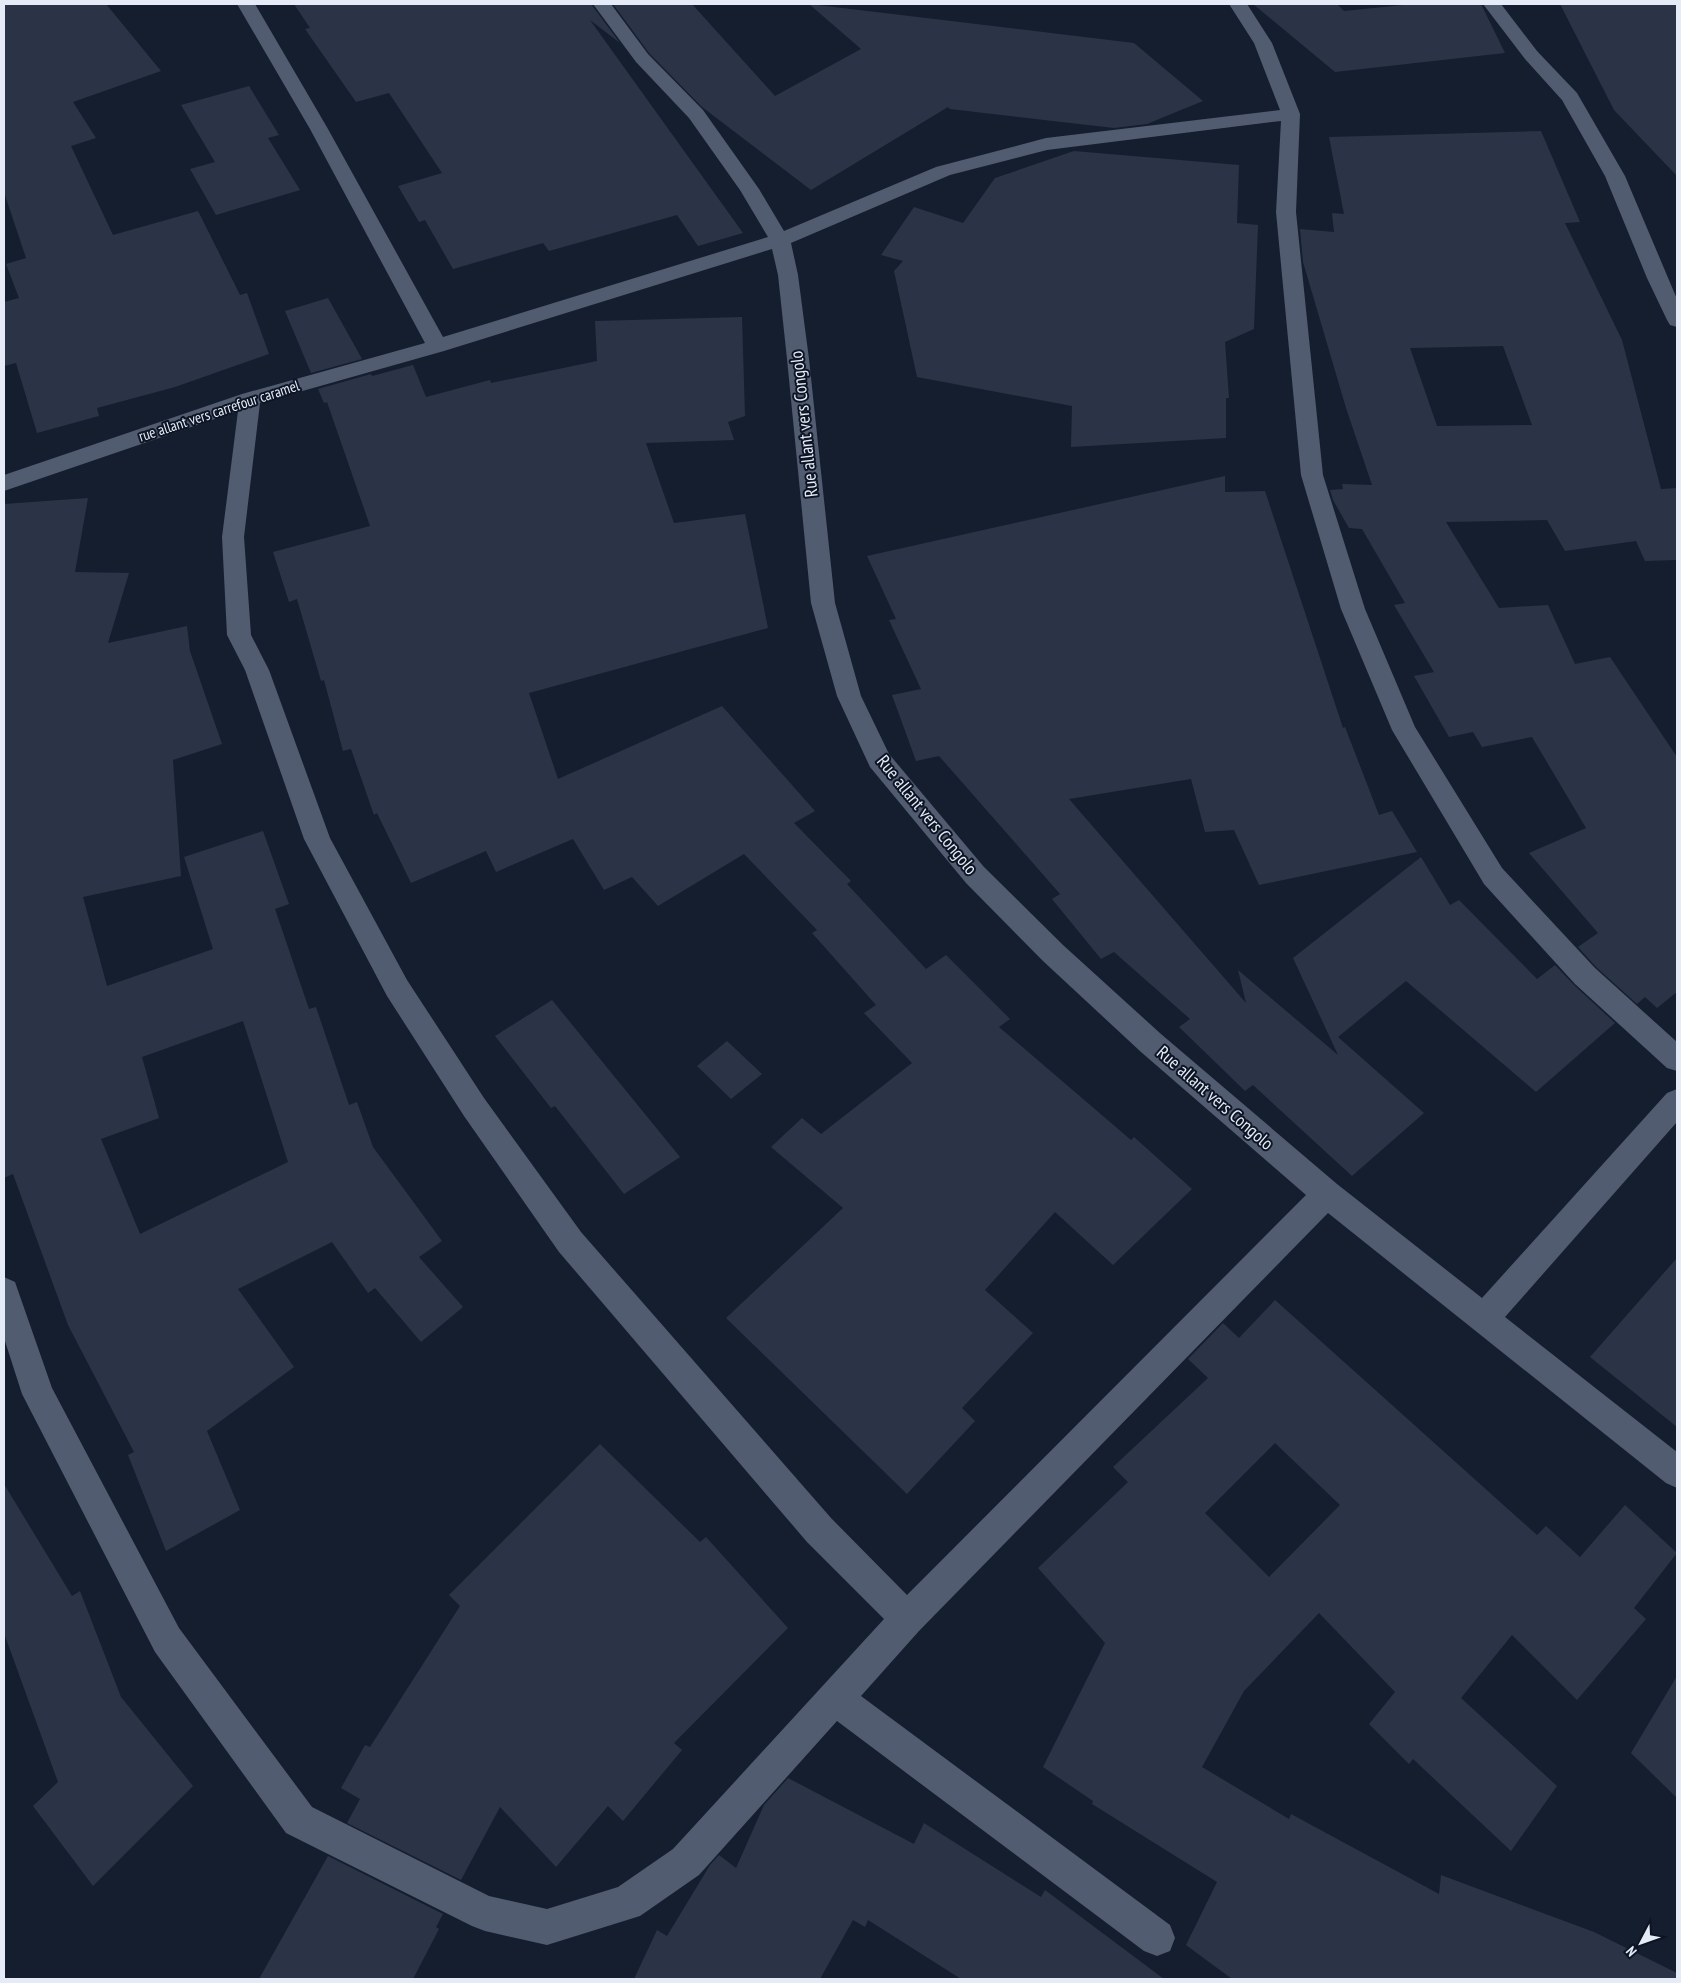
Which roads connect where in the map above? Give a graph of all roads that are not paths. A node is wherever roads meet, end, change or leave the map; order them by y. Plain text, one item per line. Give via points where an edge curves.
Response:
1 (246, 4) edge
2 (602, 4) edge
3 (1238, 4) edge
4 (1492, 4) edge
5 (1291, 114) junction
6 (780, 240) junction
7 (1677, 320) edge
8 (437, 346) junction
9 (250, 398) junction
10 (4, 483) edge
11 (1677, 1059) edge
12 (1677, 1102) edge
13 (1327, 1194) junction
14 (4, 1292) edge
15 (1484, 1318) junction
16 (1677, 1472) edge
17 (907, 1619) junction
18 (835, 1698) junction
19 (1157, 1938) dead end

1 - 8 street via 319,129
2 - 6 street, Rue allant vers Congolo via 642,58 696,114
3 - 5 street via 1254,23 1272,58
4 - 7 street via 1531,55 1570,97 1614,176
5 - 6 street, rue allant vers carrefour caramel via 1046,144 943,170
5 - 11 street via 1286,212 1312,475 1353,609 1404,730 1493,876 1585,976
6 - 8 street, rue allant vers carrefour caramel
6 - 13 street, Rue allant vers Congolo via 788,275 798,359 823,603 849,696 879,760 975,875 1053,952 1151,1043
8 - 9 street, rue allant vers carrefour caramel
9 - 10 street, rue allant vers carrefour caramel
9 - 17 street via 233,537 240,635 257,670 321,848 398,988 474,1107 570,1242 819,1530
12 - 15 street
13 - 15 street, Rue allant vers Congolo
13 - 17 street
14 - 18 street via 38,1394 167,1640 298,1820 485,1912 547,1927 627,1903 686,1862
15 - 16 street, Rue allant vers Congolo
17 - 18 street
18 - 19 street

